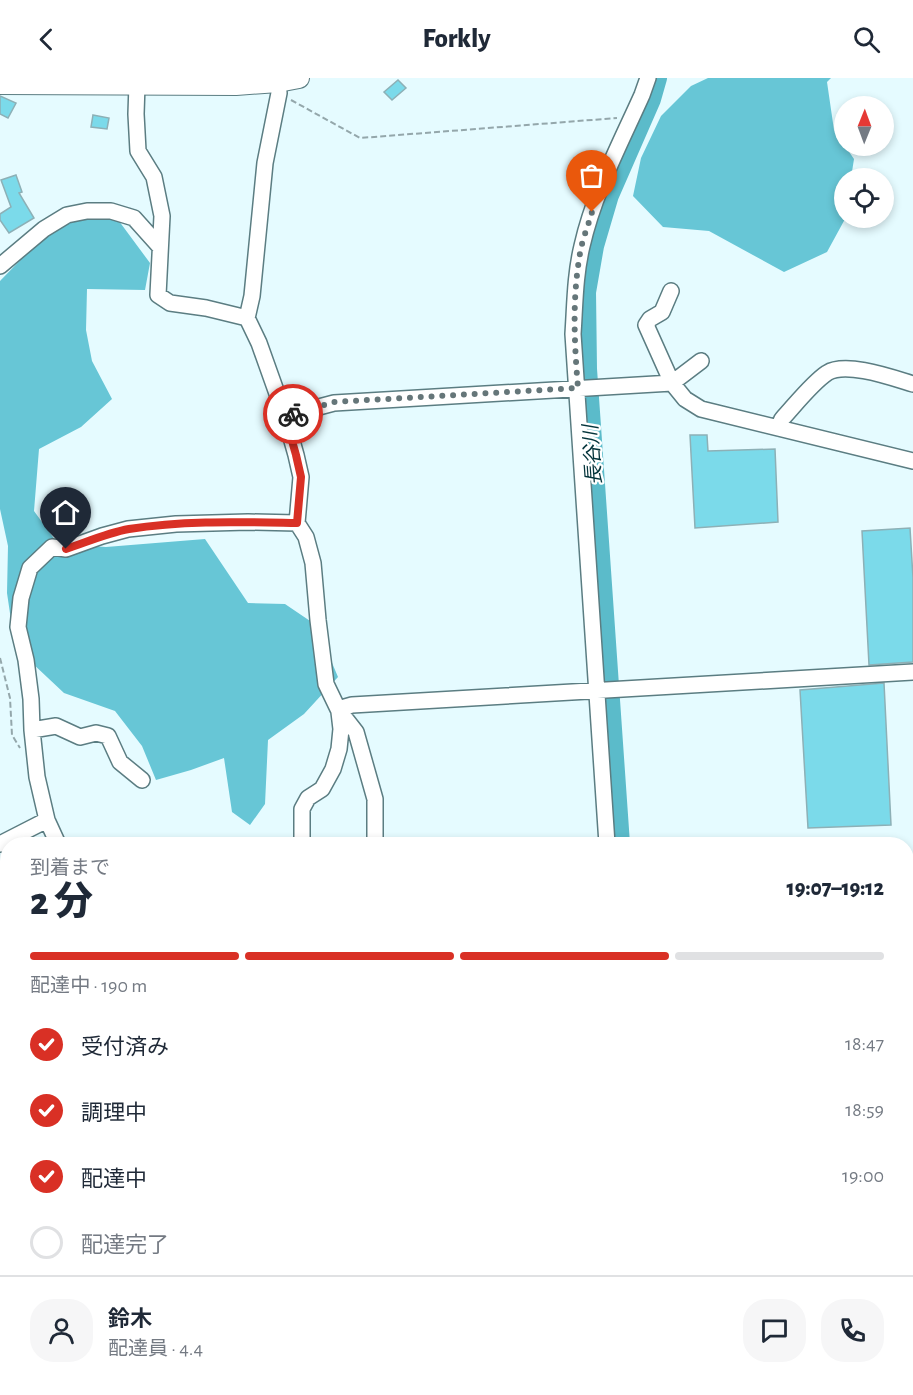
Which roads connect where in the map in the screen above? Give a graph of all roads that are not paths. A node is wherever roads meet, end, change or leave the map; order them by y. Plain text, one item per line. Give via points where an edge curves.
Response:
1 (299, 78) edge
2 (648, 78) edge
3 (0, 84) edge
4 (137, 84) junction
5 (278, 87) junction
6 (160, 247) junction
7 (0, 266) edge
8 (671, 291) dead end
9 (247, 318) junction
10 (701, 361) dead end
11 (672, 382) junction
12 (913, 384) edge
13 (585, 388) junction
14 (285, 416) junction
15 (778, 428) junction
16 (913, 461) edge
17 (297, 523) junction
18 (913, 672) edge
19 (605, 690) junction
20 (338, 709) junction
21 (32, 730) junction
22 (142, 780) dead end
23 (47, 820) junction
24 (14, 837) edge
25 (57, 837) edge
26 (302, 837) edge
27 (375, 837) edge
28 (607, 837) edge

1 - 5 main road
2 - 13 street via 598,195 582,245 573,334
3 - 4 main road
4 - 5 main road
4 - 6 street via 138,151 154,177 162,216
5 - 9 street
6 - 7 street via 134,218 111,211 87,211 67,215
6 - 9 street via 158,295 170,303
8 - 11 street via 662,312 646,325
9 - 14 street
10 - 11 street
11 - 13 street
11 - 15 street via 685,399 701,409
12 - 15 street via 864,371 829,372 782,419
13 - 14 street via 334,402
13 - 19 street
14 - 17 street via 301,477
15 - 16 street
17 - 20 street via 306,537 313,563 327,684
17 - 21 street via 176,524 128,530 66,549 52,547 30,568 21,598 18,627 26,660
18 - 19 street
19 - 20 street
19 - 28 street
20 - 26 street via 339,749 322,789 308,798 302,809
20 - 27 street via 356,732 375,799
21 - 22 street via 56,726 80,737 96,733 108,736 120,762
21 - 23 street
23 - 24 street
23 - 25 street

